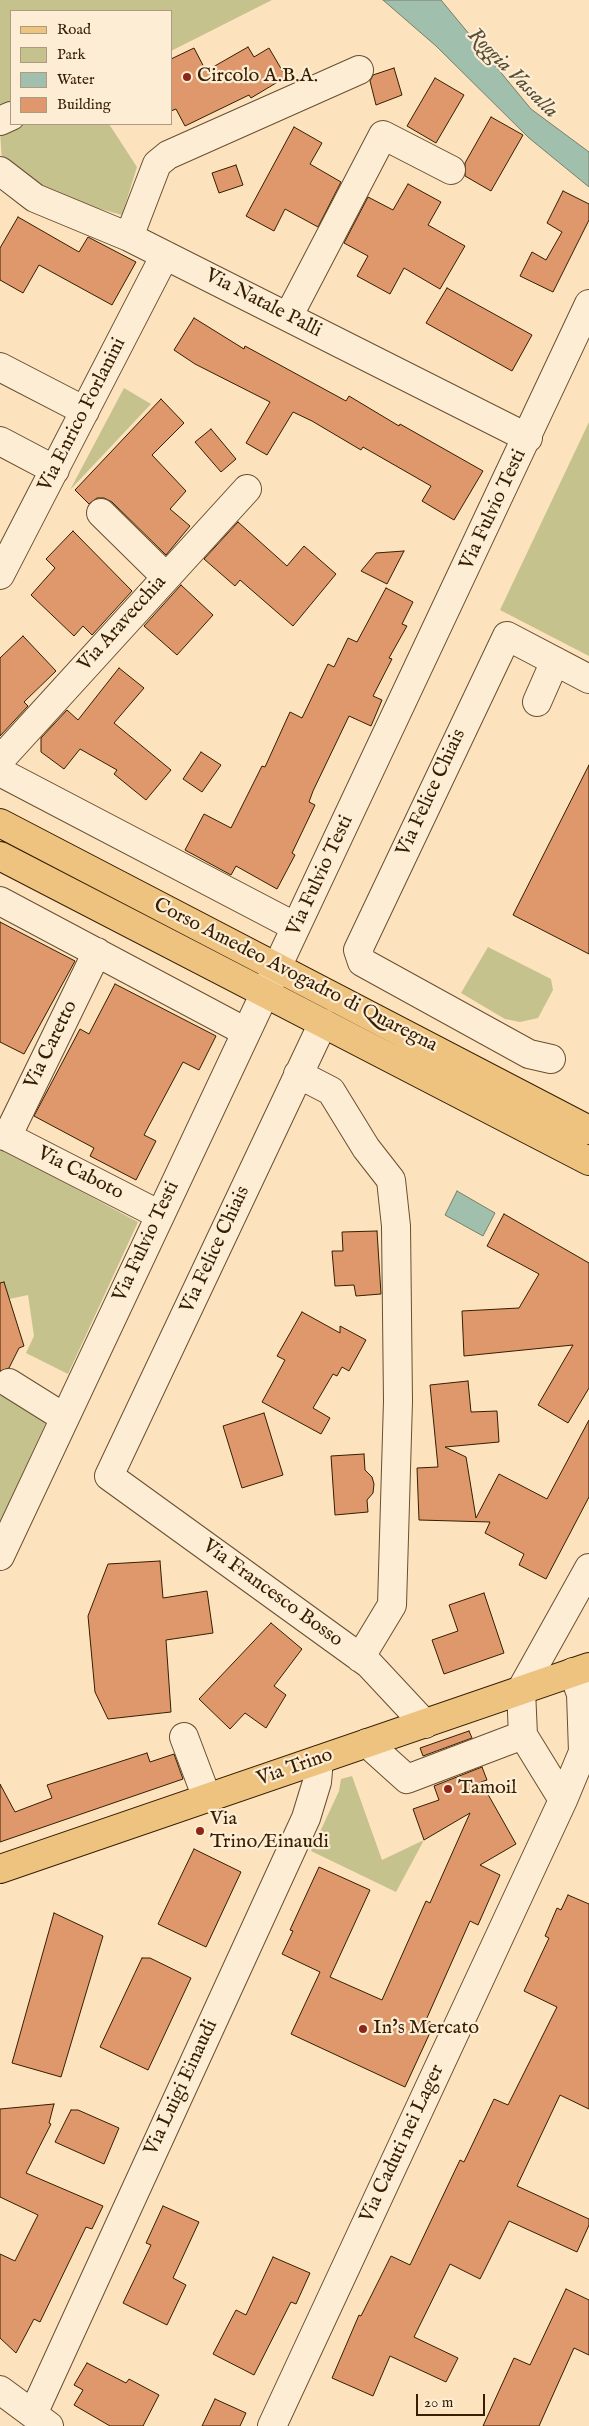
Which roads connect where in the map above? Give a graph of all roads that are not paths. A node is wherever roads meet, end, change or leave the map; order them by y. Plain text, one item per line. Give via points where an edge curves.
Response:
1 (359, 70) dead end
2 (451, 170) dead end
3 (0, 171) edge
4 (128, 237) junction
5 (165, 255) junction
6 (589, 304) edge
7 (288, 316) junction
8 (0, 367) edge
9 (85, 411) junction
10 (528, 438) junction
11 (0, 441) edge
12 (55, 470) junction
13 (246, 489) dead end
14 (101, 513) dead end
15 (0, 575) edge
16 (166, 577) junction
17 (555, 661) junction
18 (589, 679) edge
19 (537, 702) dead end
20 (0, 760) edge
21 (0, 772) edge
22 (0, 823) edge
23 (0, 856) edge
24 (0, 901) edge
25 (296, 927) junction
26 (97, 952) junction
27 (277, 968) junction
28 (265, 993) junction
29 (323, 1023) junction
30 (246, 1032) junction
31 (551, 1059) dead end
32 (298, 1074) junction
33 (589, 1130) edge
34 (3, 1135) edge
35 (589, 1161) edge
36 (160, 1215) junction
37 (9, 1383) dead end
38 (65, 1418) junction
39 (109, 1476) joint
40 (0, 1556) edge
41 (589, 1568) edge
42 (360, 1658) junction
43 (581, 1670) edge
44 (521, 1690) junction
45 (425, 1724) junction
46 (523, 1735) junction
47 (184, 1736) dead end
48 (366, 1743) junction
49 (586, 1746) edge
50 (319, 1760) junction
51 (207, 1798) junction
52 (563, 1800) junction
53 (0, 1869) edge
54 (0, 2390) edge
55 (41, 2420) edge
56 (272, 2426) edge

1 - 4 street via 168,155 158,164
2 - 7 street via 383,135
3 - 4 street, Via Natale Palli via 35,198
4 - 5 street, Via Natale Palli
5 - 7 street, Via Natale Palli
5 - 9 street, Via Enrico Forlanini
6 - 10 street, Via Fulvio Testi
7 - 10 street, Via Natale Palli
8 - 9 street
9 - 12 street, Via Enrico Forlanini
10 - 25 street, Via Fulvio Testi
11 - 12 street
12 - 15 street, Via Enrico Forlanini
13 - 16 street, Via Aravecchia
14 - 16 street
16 - 20 street, Via Aravecchia
17 - 18 street
17 - 19 street
17 - 31 street, Via Felice Chiais via 507,636 358,950 362,962 529,1054
21 - 25 street
22 - 27 main road, Corso Amedeo Avogadro di Quaregna
23 - 28 main road, Corso Amedeo Avogadro di Quaregna
24 - 26 street
25 - 27 street, Via Fulvio Testi
26 - 30 street
26 - 34 street, Via Caretto
27 - 28 street, Via Fulvio Testi
27 - 33 main road, Corso Amedeo Avogadro di Quaregna
28 - 29 main road, Corso Amedeo Avogadro di Quaregna
28 - 30 street, Via Fulvio Testi
29 - 32 street, Via Felice Chiais
29 - 35 main road, Corso Amedeo Avogadro di Quaregna
30 - 36 street, Via Fulvio Testi
32 - 39 street, Via Felice Chiais
32 - 42 street via 331,1091 366,1148 392,1180 396,1226 398,1402 392,1605
34 - 36 street, Via Caboto
36 - 38 street, Via Fulvio Testi
37 - 38 street
38 - 40 street, Via Fulvio Testi
39 - 42 street, Via Francesco Bosso
41 - 44 street
42 - 45 street, Via Francesco Bosso
43 - 44 main road, Via Trino
43 - 49 street, Via Caduti nei Lager
44 - 45 main road, Via Trino
44 - 46 street
45 - 48 main road, Via Trino
46 - 48 street via 407,1779
46 - 52 street
47 - 51 street
48 - 50 main road, Via Trino
49 - 52 street, Via Caduti nei Lager
50 - 51 main road, Via Trino
50 - 55 street, Via Luigi Einaudi via 317,1782 306,1818
51 - 53 main road, Via Trino
52 - 56 street, Via Caduti nei Lager
54 - 55 street

